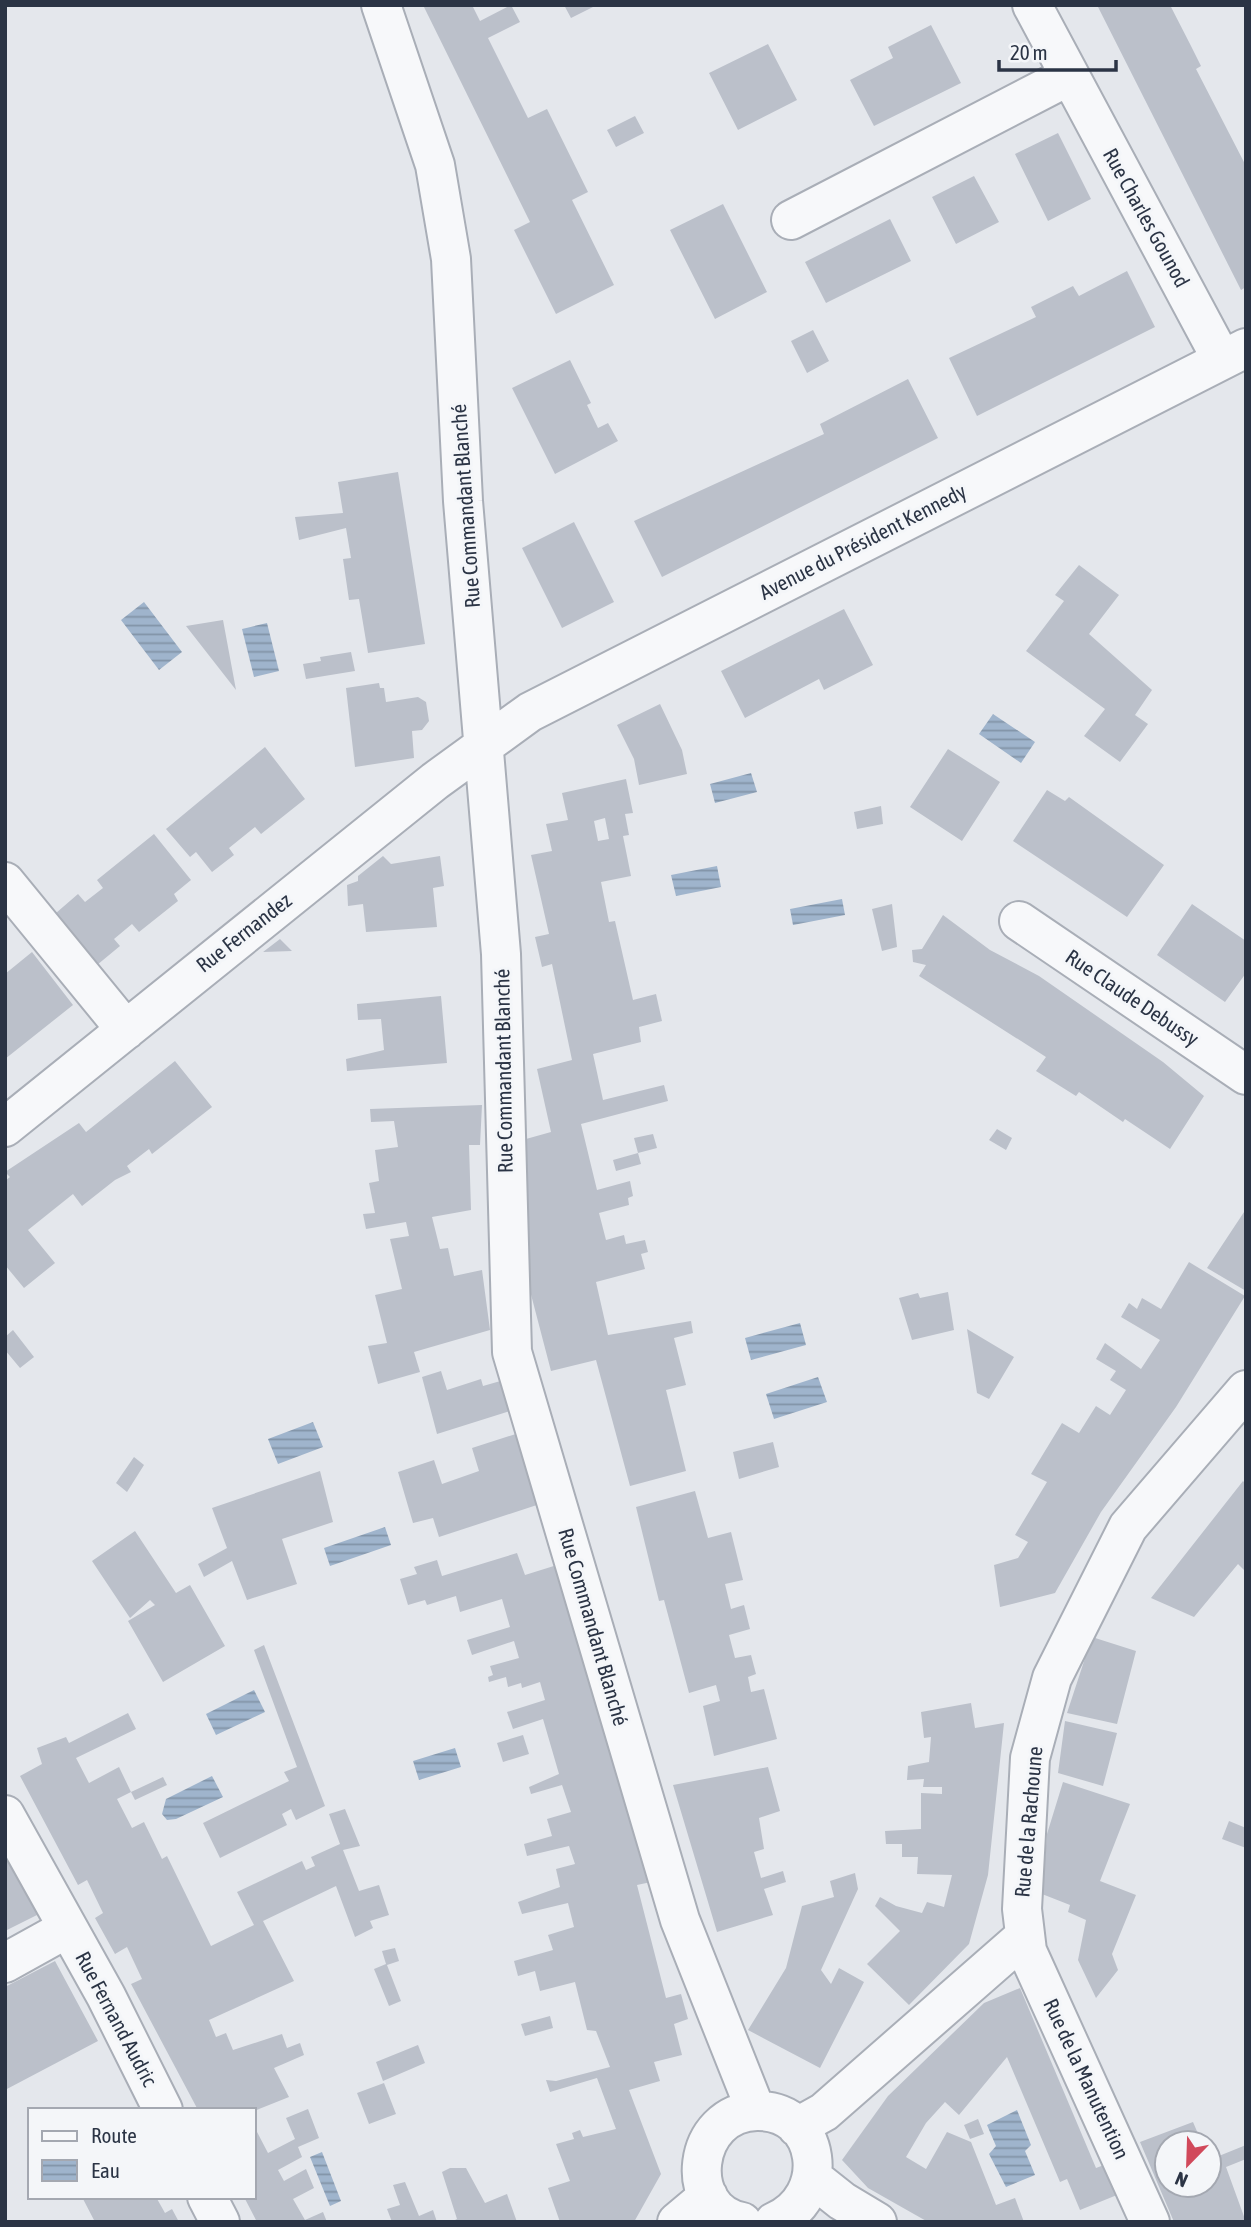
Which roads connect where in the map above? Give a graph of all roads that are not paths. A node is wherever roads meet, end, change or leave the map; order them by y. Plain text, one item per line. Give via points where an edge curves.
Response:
1 (381, 5) edge
2 (1032, 5) edge
3 (1069, 76) junction
4 (791, 220) dead end
5 (1234, 354) edge
6 (485, 744) junction
7 (5, 882) edge
8 (1019, 921) dead end
9 (126, 1030) junction
10 (1246, 1075) edge
11 (5, 1126) edge
12 (1246, 1390) edge
13 (5, 1815) edge
14 (68, 1928) junction
15 (1025, 1936) junction
16 (5, 1963) edge
17 (162, 2108) edge
18 (756, 2111) junction
19 (797, 2127) junction
20 (813, 2178) junction
21 (708, 2196) junction
22 (208, 2199) edge
23 (220, 2222) edge
24 (677, 2222) edge
25 (742, 2222) edge
26 (774, 2222) edge
27 (877, 2222) edge
28 (1150, 2222) edge

1 - 6 street, Rue Commandant Blanché via 435,165 451,259 463,501
2 - 3 street, Rue Charles Gounod
3 - 4 street
3 - 5 street, Rue Charles Gounod
5 - 6 street, Avenue du Président Kennedy via 542,706
6 - 9 street, Rue Fernandez
6 - 18 street, Rue Commandant Blanché via 501,954 512,1352 680,1920
7 - 9 street
8 - 10 street, Rue Claude Debussy
9 - 11 street, Rue Fernandez
12 - 15 street, Rue de la Rachoune via 1128,1527 1052,1678 1030,1758 1022,1909
13 - 14 street, Rue Fernand Audric
14 - 16 street, Rue Fernand Audric
14 - 17 street, Rue Fernand Audric
15 - 19 street via 824,2112
15 - 28 street, Rue de la Manutention via 1027,1951
18 - 19 street via 785,2118
18 - 21 street via 728,2120 708,2140 701,2158 701,2178
19 - 20 street via 808,2142
20 - 26 street via 800,2206
20 - 27 street
21 - 24 street
21 - 25 street via 720,2210
22 - 23 street

